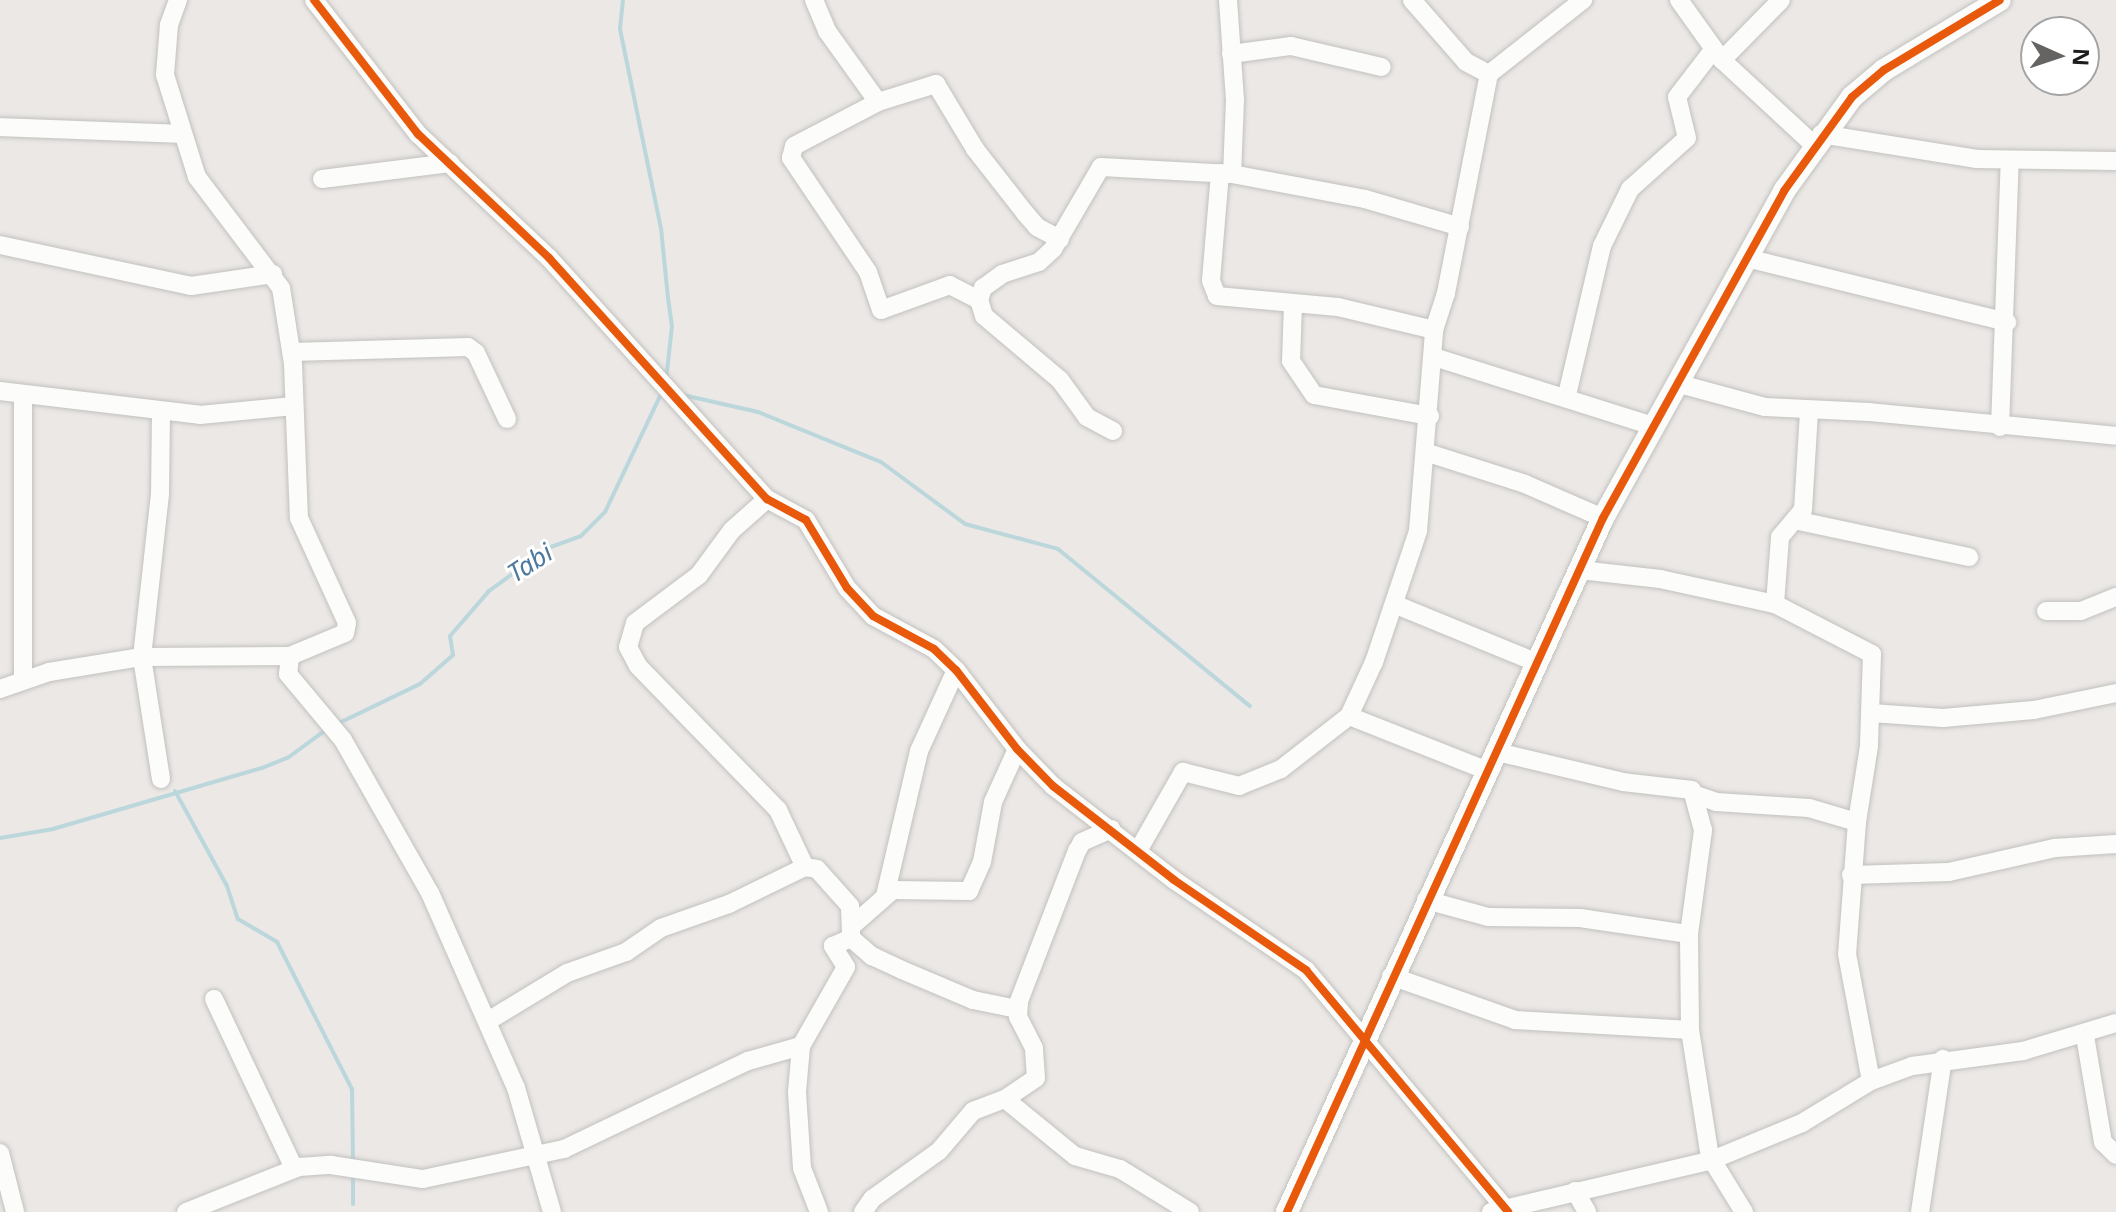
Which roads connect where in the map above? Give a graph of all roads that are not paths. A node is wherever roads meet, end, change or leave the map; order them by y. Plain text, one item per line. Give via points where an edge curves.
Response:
1 (178, 0) edge
2 (314, 0) edge
3 (814, 0) edge
4 (1228, 0) edge
5 (1412, 0) edge
6 (1583, 0) edge
7 (1679, 0) edge
8 (1781, 0) edge
9 (2000, 0) edge
10 (1231, 54) junction
11 (1718, 55) junction
12 (1382, 67) dead end
13 (1489, 74) junction
14 (878, 102) junction
15 (0, 127) edge
16 (182, 134) junction
17 (1818, 140) junction
18 (2010, 160) junction
19 (2116, 161) edge
20 (450, 163) junction
21 (1226, 173) junction
22 (322, 179) dead end
23 (1460, 227) junction
24 (1060, 239) junction
25 (0, 245) edge
26 (1746, 258) junction
27 (273, 274) junction
28 (979, 300) junction
29 (1293, 304) junction
30 (2007, 322) junction
31 (1434, 330) junction
32 (292, 352) junction
33 (1434, 357) junction
34 (1676, 383) junction
35 (0, 391) edge
36 (23, 395) junction
37 (1567, 395) junction
38 (294, 406) junction
39 (1809, 411) junction
40 (161, 412) junction
41 (1430, 416) junction
42 (507, 419) dead end
43 (1653, 426) junction
44 (2000, 427) junction
45 (1113, 431) dead end
46 (2116, 436) edge
47 (1425, 452) junction
48 (767, 499) junction
49 (1603, 518) junction
50 (1799, 521) junction
51 (1969, 557) dead end
52 (1580, 570) junction
53 (2116, 597) edge
54 (1394, 604) junction
55 (1775, 604) junction
56 (2046, 611) dead end
57 (290, 656) junction
58 (142, 657) junction
59 (1538, 663) junction
60 (956, 670) junction
61 (23, 680) junction
62 (0, 689) edge
63 (2116, 693) edge
64 (1871, 713) junction
65 (1349, 716) junction
66 (1017, 749) junction
67 (1492, 761) junction
68 (161, 779) dead end
69 (1696, 795) junction
70 (1857, 822) junction
71 (1111, 829) junction
72 (2116, 844) edge
73 (1139, 849) junction
74 (805, 867) junction
75 (1851, 875) junction
76 (885, 896) junction
77 (1426, 900) junction
78 (852, 931) junction
79 (1689, 934) junction
80 (1391, 976) junction
81 (214, 999) dead end
82 (1017, 1009) junction
83 (488, 1021) junction
84 (2116, 1023) edge
85 (1690, 1030) junction
86 (1365, 1036) junction
87 (2085, 1036) junction
88 (801, 1046) junction
89 (1943, 1059) junction
90 (1871, 1081) junction
91 (1005, 1099) junction
92 (0, 1153) edge
93 (539, 1154) junction
94 (2116, 1155) edge
95 (1711, 1158) junction
96 (294, 1168) junction
97 (1575, 1191) junction
98 (196, 1210) edge
99 (1502, 1210) edge
100 (15, 1212) edge
101 (552, 1212) edge
102 (819, 1212) edge
103 (863, 1212) edge
104 (1190, 1212) edge
105 (1287, 1212) edge
106 (1587, 1212) edge
107 (1744, 1212) edge
108 (1920, 1212) edge

1 - 16 street via 165,59
2 - 20 street via 418,134
3 - 14 street via 827,31
4 - 10 street
5 - 13 street via 1466,62
6 - 13 street
7 - 11 street
8 - 11 street
9 - 17 street via 1884,70 1852,97
10 - 12 street via 1291,46
10 - 21 street
11 - 17 street
11 - 37 street via 1677,97 1687,138 1630,189 1602,246
13 - 23 street
14 - 24 street via 936,84 975,149 1025,213 1037,227
14 - 28 street via 794,146 791,158 868,272 881,310 950,285
15 - 16 street
16 - 27 street via 197,177
17 - 18 street
17 - 26 street
18 - 19 street
18 - 30 street
20 - 22 street
20 - 48 street via 549,258
21 - 23 street via 1365,199
21 - 24 street via 1101,167
21 - 29 street via 1213,292 1223,299
23 - 31 street
24 - 28 street via 1039,262 1002,274 983,288
25 - 27 street via 191,286
26 - 30 street
26 - 34 street
27 - 32 street via 286,305
28 - 45 street via 984,316 1060,380 1087,417
29 - 31 street via 1366,312
29 - 41 street via 1291,361 1314,395
30 - 44 street
31 - 33 street
32 - 38 street
32 - 42 street via 468,347 476,353
33 - 37 street
33 - 41 street
34 - 39 street via 1765,407
34 - 43 street
35 - 36 street
36 - 40 street
36 - 61 street
37 - 43 street
38 - 40 street via 228,416
38 - 57 street via 299,518 348,628
39 - 44 street via 1869,412
39 - 50 street
40 - 58 street via 160,494
41 - 47 street
43 - 49 street
44 - 46 street
47 - 49 street via 1525,484
47 - 54 street via 1418,531
48 - 60 street via 806,520 847,588 873,616 934,649
48 - 74 street via 732,530 699,575 635,623 628,647 638,666 778,810
49 - 52 street
50 - 51 street
50 - 55 street via 1780,537
52 - 55 street via 1660,579
52 - 59 street
53 - 56 street via 2081,611
54 - 59 street
54 - 65 street
55 - 64 street via 1872,654
57 - 58 street
57 - 83 street via 291,683 343,740 387,808
58 - 61 street
58 - 68 street
59 - 67 street
60 - 66 street
60 - 76 street via 919,751
61 - 62 street
63 - 64 street via 2034,710 1943,718
64 - 70 street
65 - 67 street
65 - 73 street via 1265,778 1239,786 1183,772
66 - 71 street via 1053,786
66 - 76 street via 993,802 982,862 969,891 906,887
67 - 69 street via 1623,782 1687,786
67 - 77 street
69 - 70 street via 1716,802 1809,808
69 - 79 street via 1702,856
70 - 75 street
71 - 73 street
71 - 82 street via 1082,842 1077,851
72 - 75 street via 2055,848 1949,872
73 - 86 street via 1174,880 1306,970
74 - 78 street via 817,869 850,906
74 - 83 street via 729,904 661,928 626,952 567,973
75 - 90 street via 1849,984
76 - 78 street
77 - 79 street via 1488,917 1580,918
77 - 80 street
78 - 82 street via 872,956 973,1000
78 - 88 street via 833,946 846,967
79 - 85 street
80 - 85 street via 1515,1020
80 - 86 street
81 - 96 street
82 - 91 street via 1034,1048 1036,1078
83 - 93 street
84 - 87 street
85 - 95 street
86 - 99 street
86 - 105 street
87 - 89 street via 2023,1051
87 - 94 street via 2103,1142
88 - 93 street via 748,1061 564,1149
88 - 102 street via 797,1092 802,1168
89 - 90 street
89 - 108 street
90 - 95 street via 1802,1123
91 - 103 street via 973,1111 939,1151 872,1199
91 - 104 street via 1075,1156 1142,1180
92 - 100 street
93 - 96 street via 423,1179 331,1165
93 - 101 street
95 - 97 street
95 - 107 street
96 - 98 street
97 - 99 street
97 - 106 street

